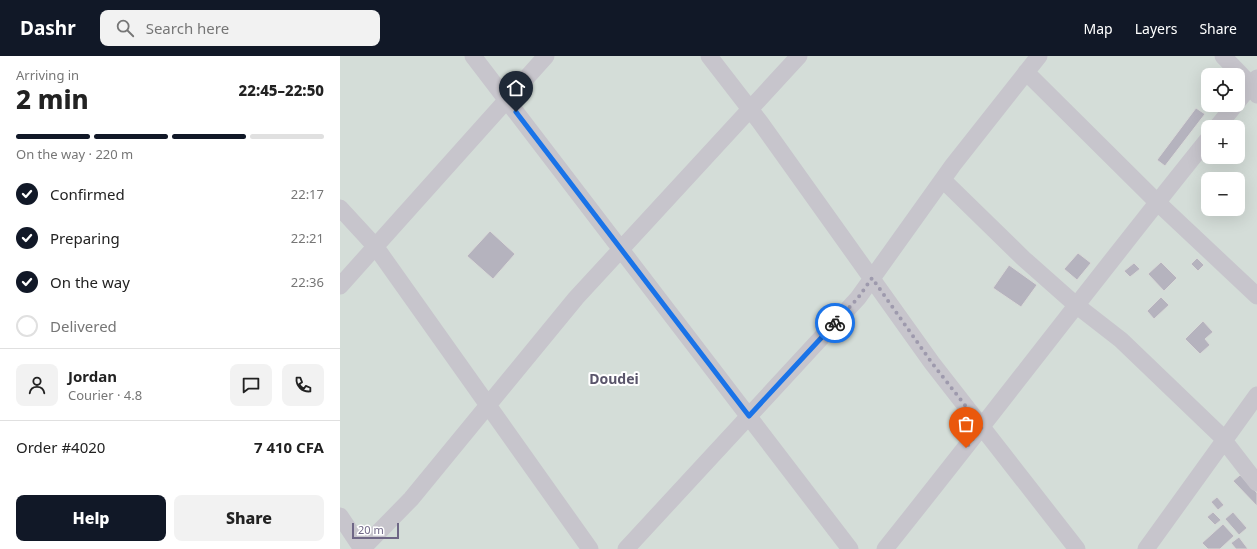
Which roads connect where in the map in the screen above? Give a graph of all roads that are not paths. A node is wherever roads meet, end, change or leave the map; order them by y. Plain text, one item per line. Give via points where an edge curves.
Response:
1 (473, 56) edge
2 (546, 56) edge
3 (709, 56) edge
4 (799, 56) edge
5 (1039, 56) edge
6 (1224, 56) edge
7 (1026, 72) junction
8 (1255, 86) edge
9 (1245, 95) edge
10 (506, 100) junction
11 (750, 109) junction
12 (1229, 112) edge
13 (1223, 120) edge
14 (1201, 148) edge
15 (943, 180) junction
16 (1157, 202) junction
17 (340, 208) edge
18 (375, 246) junction
19 (621, 249) junction
20 (872, 278) junction
21 (340, 286) edge
22 (1257, 296) edge
23 (1076, 305) junction
24 (1257, 395) edge
25 (488, 406) junction
26 (749, 416) junction
27 (982, 427) junction
28 (1224, 441) junction
29 (1257, 483) edge
30 (340, 516) edge
31 (362, 549) edge
32 (590, 549) edge
33 (626, 549) edge
34 (850, 549) edge
35 (885, 549) edge
36 (1077, 549) edge
37 (1146, 549) edge

1 - 10 street
2 - 10 street
3 - 11 street
4 - 11 street
5 - 7 street
6 - 8 street
7 - 15 street
7 - 16 street
8 - 9 street
10 - 18 street
10 - 19 street
11 - 19 street
11 - 20 street
12 - 13 street
14 - 16 street
15 - 20 street
15 - 23 street via 1024,259
16 - 22 street
16 - 23 street
17 - 18 street
18 - 21 street
18 - 25 street
19 - 25 street via 576,298
19 - 26 street
20 - 26 street via 858,298
20 - 27 street via 932,363
23 - 27 street
23 - 28 street via 1121,340
24 - 28 street
25 - 31 street via 410,499
25 - 32 street
26 - 33 street
26 - 34 street
27 - 35 street
27 - 36 street
28 - 29 street
28 - 37 street
30 - 31 street

